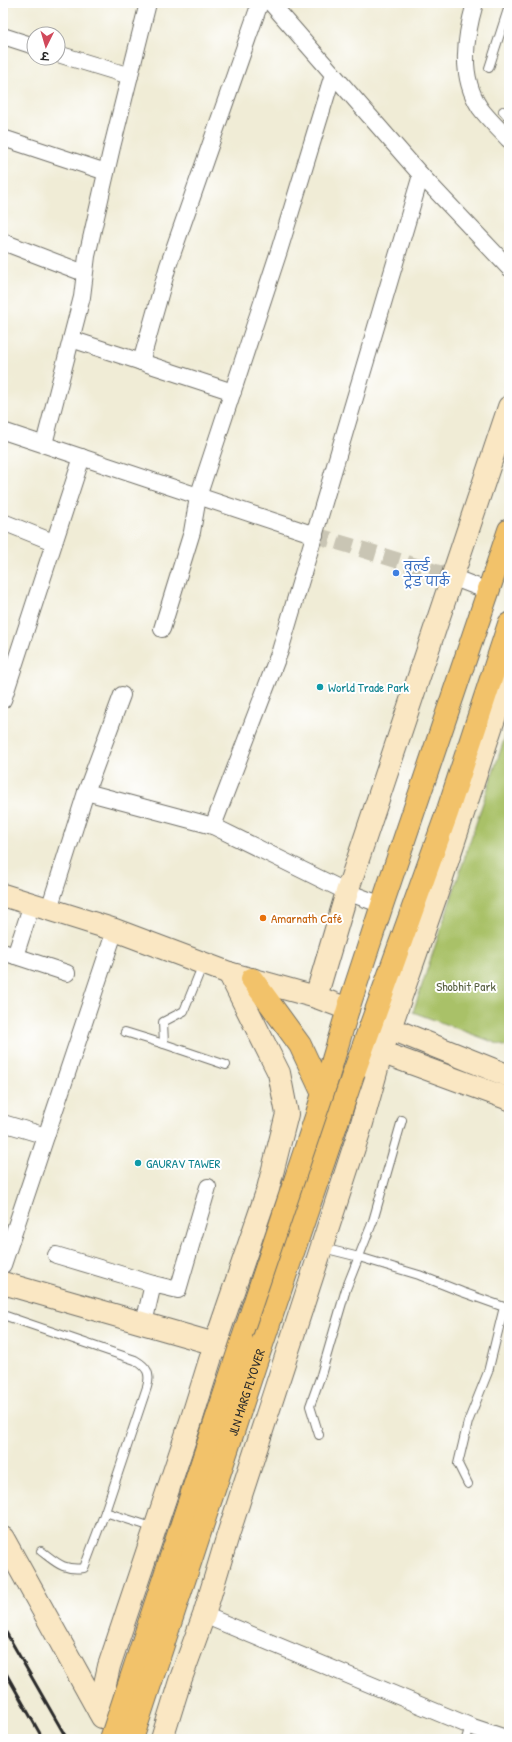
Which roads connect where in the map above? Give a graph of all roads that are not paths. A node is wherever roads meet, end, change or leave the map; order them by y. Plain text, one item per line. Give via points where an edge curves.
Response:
1 (148, 3) edge
2 (260, 3) edge
3 (271, 3) edge
4 (475, 3) edge
5 (509, 6) edge
6 (3, 36) edge
7 (26, 43) edge
8 (66, 56) edge
9 (489, 68) dead end
10 (333, 74) junction
11 (130, 76) junction
12 (503, 111) dead end
13 (509, 118) edge
14 (3, 138) edge
15 (509, 140) edge
16 (106, 172) junction
17 (421, 175) junction
18 (3, 242) edge
19 (509, 268) edge
20 (84, 273) junction
21 (71, 338) junction
22 (141, 362) junction
23 (233, 392) junction
24 (509, 407) edge
25 (3, 431) edge
26 (44, 444) junction
27 (82, 457) junction
28 (198, 497) junction
29 (3, 522) edge
30 (509, 530) edge
31 (315, 535) junction
32 (53, 542) junction
33 (452, 577) junction
34 (488, 591) junction
35 (509, 624) edge
36 (162, 629) dead end
37 (8, 667) edge
38 (509, 673) edge
39 (122, 695) dead end
40 (3, 700) edge
41 (86, 792) junction
42 (213, 826) junction
43 (347, 892) junction
44 (3, 895) edge
45 (382, 905) junction
46 (41, 907) junction
47 (115, 930) junction
48 (9, 954) edge
49 (203, 963) junction
50 (67, 973) dead end
51 (229, 973) junction
52 (252, 979) junction
53 (316, 997) junction
54 (348, 1009) junction
55 (381, 1025) junction
56 (125, 1032) dead end
57 (164, 1044) junction
58 (372, 1050) junction
59 (226, 1065) dead end
60 (509, 1076) edge
61 (323, 1094) junction
62 (509, 1099) edge
63 (402, 1120) dead end
64 (3, 1123) edge
65 (46, 1136) junction
66 (208, 1188) dead end
67 (322, 1248) junction
68 (56, 1255) dead end
69 (359, 1257) junction
70 (3, 1265) edge
71 (3, 1283) edge
72 (153, 1284) junction
73 (3, 1315) edge
74 (144, 1323) junction
75 (215, 1344) junction
76 (284, 1363) junction
77 (319, 1435) dead end
78 (468, 1484) dead end
79 (105, 1512) junction
80 (156, 1528) junction
81 (3, 1538) edge
82 (41, 1551) dead end
83 (204, 1615) junction
84 (99, 1711) junction
85 (468, 1732) edge
86 (111, 1739) edge
87 (114, 1739) edge
88 (132, 1739) edge
89 (162, 1739) edge
90 (509, 1739) edge

1 - 11 street
2 - 22 street via 168,266
3 - 10 street
4 - 15 street via 465,65 469,87 480,108
5 - 9 lane
6 - 7 street
8 - 11 street
10 - 17 street
10 - 23 street via 280,251
11 - 16 street
12 - 13 lane
14 - 16 street
16 - 20 street
17 - 19 street
17 - 31 street
18 - 20 street
20 - 21 street via 82,297
21 - 22 street
21 - 26 street
22 - 23 street
23 - 28 street
24 - 33 street
25 - 26 street
26 - 27 street
27 - 28 street
27 - 32 street
28 - 31 street
28 - 36 street via 192,532
29 - 32 street
30 - 34 main road, JLN MARG FLYOVER
31 - 42 street via 280,651
32 - 37 street
33 - 34 street
33 - 43 street
34 - 45 main road, JLN MARG FLYOVER
35 - 55 main road, JLN MARG FLYOVER
37 - 40 street
38 - 55 street
39 - 41 street
41 - 42 street
41 - 46 street
42 - 43 street
43 - 45 street
43 - 53 street
44 - 46 street
45 - 54 main road, JLN MARG FLYOVER
46 - 47 street
46 - 48 street
47 - 49 street
47 - 65 street
48 - 50 street
49 - 51 street
49 - 57 lane via 184,1012 163,1022
51 - 52 street
51 - 75 street via 279,1074 287,1114 268,1189
52 - 53 street
52 - 61 main road via 300,1045
53 - 54 street
54 - 61 main road, JLN MARG FLYOVER
55 - 58 main road, JLN MARG FLYOVER
55 - 60 street
56 - 57 lane
57 - 59 lane
58 - 62 street
58 - 67 street via 362,1123
58 - 88 main road, JLN MARG FLYOVER, bridge via 354,1072
61 - 86 main road, JLN MARG FLYOVER, bridge
63 - 69 lane via 373,1221
64 - 65 street
65 - 70 street
66 - 72 street via 178,1290
67 - 69 lane
67 - 76 street
68 - 72 street
69 - 77 lane via 346,1289 310,1406
69 - 78 lane via 419,1275 504,1307 488,1372 468,1422 458,1464
71 - 74 street
72 - 74 street
73 - 79 lane via 135,1360 145,1366 149,1373 147,1387
74 - 75 street
75 - 76 street
75 - 80 street
76 - 83 street
79 - 80 lane
79 - 82 lane via 84,1568 72,1570 63,1567
80 - 84 street via 109,1666
81 - 84 street
83 - 85 street
83 - 89 street
84 - 87 street
85 - 90 street

